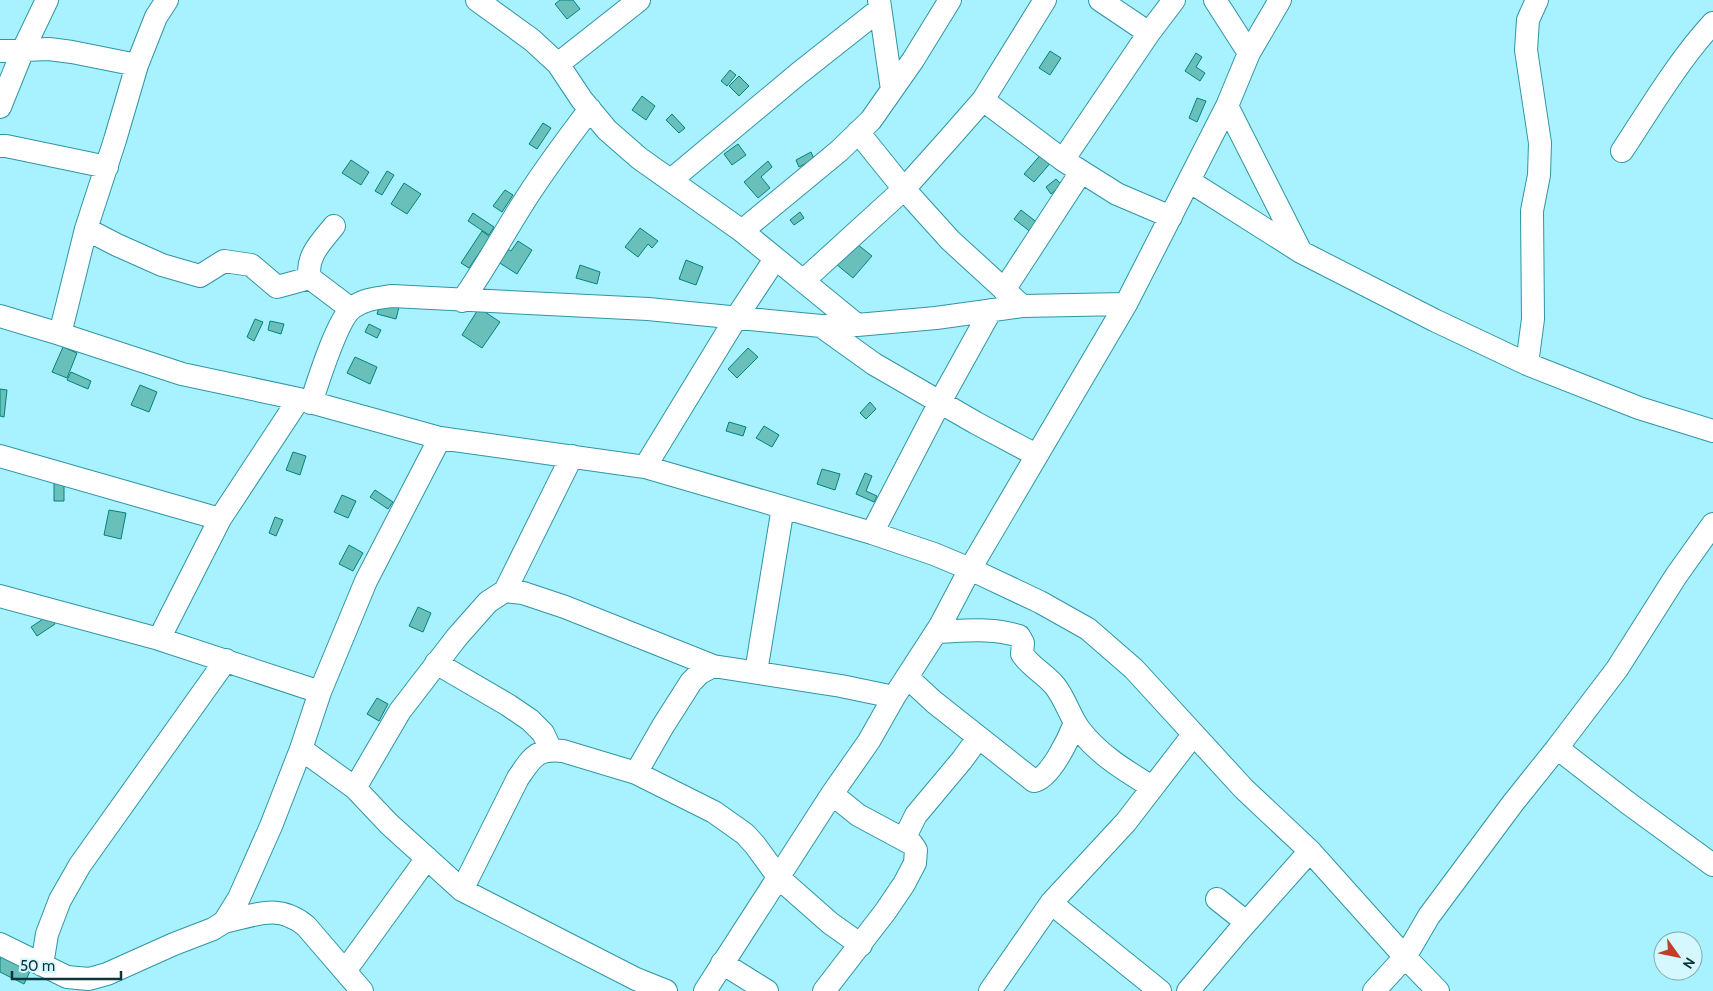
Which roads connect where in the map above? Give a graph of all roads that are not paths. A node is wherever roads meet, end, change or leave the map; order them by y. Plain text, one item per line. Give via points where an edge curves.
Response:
1 (47, 0) edge
2 (167, 0) edge
3 (477, 0) edge
4 (639, 0) edge
5 (950, 0) edge
6 (1046, 0) edge
7 (1100, 0) edge
8 (1174, 0) edge
9 (1215, 0) edge
10 (1280, 0) edge
11 (1537, 0) edge
12 (879, 5) edge
13 (1713, 23) edge
14 (1149, 32) junction
15 (23, 50) junction
16 (0, 52) edge
17 (1249, 53) junction
18 (558, 64) junction
19 (137, 65) junction
20 (892, 90) junction
21 (982, 100) junction
22 (1227, 106) junction
23 (0, 107) edge
24 (590, 109) junction
25 (858, 132) junction
26 (0, 146) edge
27 (1622, 151) dead end
28 (1072, 166) junction
29 (107, 167) junction
30 (671, 180) junction
31 (1189, 181) junction
32 (904, 189) junction
33 (1171, 218) junction
34 (334, 226) dead end
35 (86, 229) junction
36 (742, 231) junction
37 (1301, 252) junction
38 (775, 259) junction
39 (310, 278) junction
40 (803, 281) junction
41 (1004, 290) junction
42 (462, 300) junction
43 (1126, 304) junction
44 (1022, 306) junction
45 (351, 309) junction
46 (991, 310) junction
47 (0, 316) edge
48 (736, 318) junction
49 (857, 325) junction
50 (821, 326) junction
51 (60, 334) junction
52 (1527, 364) junction
53 (305, 401) junction
54 (940, 402) junction
55 (1713, 431) edge
56 (440, 438) junction
57 (1036, 455) junction
58 (0, 456) edge
59 (572, 456) junction
60 (645, 467) junction
61 (783, 507) junction
62 (220, 519) junction
63 (1713, 524) edge
64 (872, 533) junction
65 (970, 568) junction
66 (505, 591) junction
67 (0, 596) edge
68 (936, 632) junction
69 (159, 639) junction
70 (226, 660) junction
71 (436, 664) junction
72 (713, 666) junction
73 (756, 672) junction
74 (907, 677) junction
75 (320, 692) junction
76 (894, 697) junction
77 (1075, 724) junction
78 (1193, 735) junction
79 (978, 738) junction
80 (1557, 748) junction
81 (301, 749) junction
82 (551, 750) junction
83 (636, 773) junction
84 (1152, 787) junction
85 (355, 788) junction
86 (832, 794) junction
87 (904, 839) junction
88 (1310, 851) junction
89 (427, 858) junction
90 (1713, 865) edge
91 (779, 878) junction
92 (462, 890) junction
93 (1217, 899) dead end
94 (1051, 903) junction
95 (224, 922) junction
96 (1246, 922) junction
97 (0, 944) edge
98 (861, 945) junction
99 (1405, 957) junction
100 (722, 963) junction
101 (42, 965) junction
102 (345, 971) junction
103 (65, 984) edge
104 (362, 991) edge
105 (666, 991) edge
106 (705, 991) edge
107 (767, 991) edge
108 (824, 991) edge
109 (990, 991) edge
110 (1160, 991) edge
111 (1188, 991) edge
112 (1374, 991) edge
113 (1438, 991) edge

1 - 15 street
2 - 19 street via 156,17
3 - 18 street via 532,40
4 - 18 street
5 - 20 street
6 - 21 street
7 - 14 street
8 - 14 street
9 - 17 street
10 - 17 street
11 - 52 street via 1528,20 1526,50 1540,143 1539,175 1532,211 1533,319
12 - 20 street
12 - 30 street
13 - 27 street via 1665,86
14 - 28 street
15 - 16 street
15 - 19 street via 72,52
15 - 23 street
17 - 22 street
18 - 24 street
19 - 29 street
20 - 25 street via 871,120
21 - 28 street
21 - 32 street
22 - 31 street
22 - 37 street
24 - 30 street via 607,130
24 - 42 street via 526,197 483,271
25 - 32 street
25 - 36 street
26 - 29 street
28 - 33 street via 1116,194
28 - 41 street
29 - 35 street
30 - 36 street
31 - 33 street
31 - 37 street
32 - 40 street
32 - 41 street via 950,240
33 - 43 street
34 - 39 street via 312,255 307,268
35 - 39 street via 162,265 200,276 224,261 251,265 277,288
35 - 51 street
36 - 38 street
37 - 52 street
38 - 40 street
38 - 48 street
39 - 45 street
40 - 49 street
41 - 44 street
42 - 45 street via 392,296 367,300
42 - 48 street via 648,309
43 - 44 street
43 - 57 street
44 - 46 street
45 - 53 street via 340,325
46 - 49 street
46 - 54 street
47 - 51 street
48 - 50 street
48 - 60 street
49 - 50 street
50 - 54 street via 874,364
51 - 53 street via 182,374
52 - 55 street via 1639,408
53 - 56 street
53 - 62 street
54 - 57 street
54 - 64 street
56 - 59 street
56 - 75 street via 366,581
57 - 65 street
58 - 62 street
59 - 60 street
59 - 66 street
60 - 61 street
61 - 64 street
61 - 73 street
62 - 69 street
63 - 80 street via 1617,669
64 - 65 street
65 - 68 street
65 - 78 street via 1088,629 1134,669
66 - 71 street via 488,602
66 - 72 street via 565,607
67 - 69 street
68 - 74 street
68 - 77 street via 981,629 1019,636 1023,643 1022,654 1056,688
69 - 70 street
70 - 75 street
70 - 101 street via 80,865 60,900 47,934
71 - 82 street via 530,720
71 - 85 street via 400,711
72 - 73 street
72 - 83 street via 691,682
73 - 76 street
74 - 76 street
74 - 79 street
75 - 81 street
76 - 86 street via 869,741
77 - 79 street via 1054,762 1038,780 1030,779
77 - 84 street via 1106,757
78 - 84 street
78 - 88 street
79 - 87 street via 916,815
80 - 90 street
80 - 99 street via 1434,909
81 - 85 street
81 - 95 street via 239,898
82 - 83 street
82 - 92 street via 539,752 522,773
83 - 91 street via 698,803 736,827 755,845
84 - 94 street via 1126,822
85 - 89 street
86 - 87 street via 858,815
86 - 91 street
87 - 98 street via 916,850 915,862 904,884
88 - 96 street
88 - 99 street
89 - 92 street
89 - 102 street
91 - 98 street via 830,923
91 - 100 street
92 - 105 street via 636,979
93 - 96 street
94 - 109 street
94 - 110 street
95 - 102 street via 266,913 284,913 294,917 306,926
95 - 103 street via 108,974
96 - 111 street
97 - 101 street
98 - 108 street
99 - 112 street
99 - 113 street
100 - 106 street
100 - 107 street
101 - 103 street
102 - 104 street

